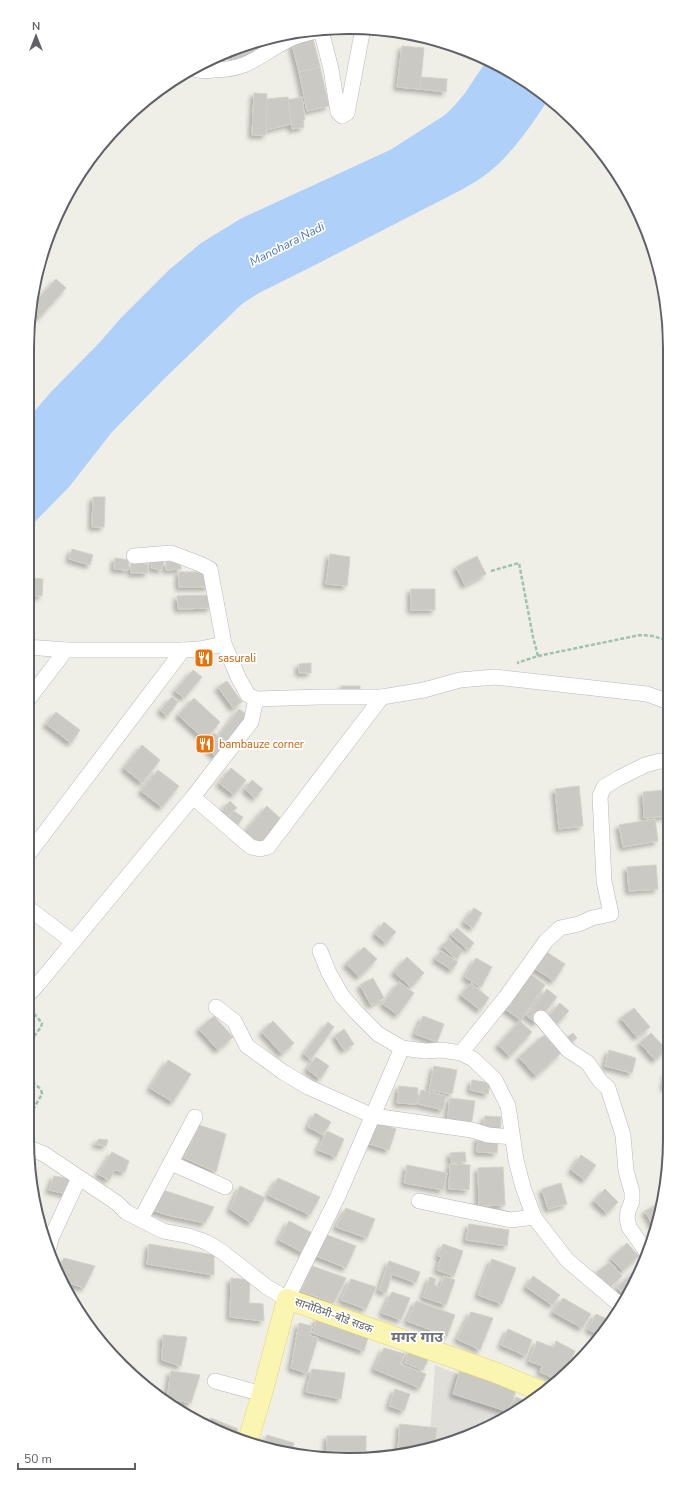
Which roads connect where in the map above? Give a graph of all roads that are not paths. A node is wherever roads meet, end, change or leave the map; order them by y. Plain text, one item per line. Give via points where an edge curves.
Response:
1 (362, 35) edge
2 (322, 36) edge
3 (288, 40) edge
4 (202, 70) edge
5 (134, 556) dead end
6 (224, 644) junction
7 (34, 648) edge
8 (66, 650) junction
9 (183, 650) junction
10 (34, 692) edge
11 (382, 697) junction
12 (256, 699) junction
13 (663, 700) edge
14 (663, 761) edge
15 (193, 796) junction
16 (34, 847) edge
17 (34, 912) edge
18 (73, 942) junction
19 (320, 951) dead end
20 (34, 989) edge
21 (216, 1007) dead end
22 (541, 1018) dead end
23 (402, 1048) junction
24 (461, 1053) junction
25 (373, 1116) junction
26 (195, 1117) dead end
27 (512, 1137) junction
28 (35, 1150) edge
29 (171, 1163) junction
30 (78, 1178) junction
31 (225, 1187) dead end
32 (419, 1201) dead end
33 (534, 1217) junction
34 (141, 1219) junction
35 (50, 1235) edge
36 (643, 1247) edge
37 (287, 1299) junction
38 (617, 1302) edge
39 (215, 1380) dead end
40 (538, 1390) edge
41 (262, 1394) junction
42 (249, 1437) edge

1 - 2 street via 347,113 342,116 338,112
3 - 4 street via 242,66 229,70
5 - 6 street via 171,553 210,570
6 - 9 street
6 - 12 street via 248,695
7 - 8 street
8 - 9 street
8 - 10 street
9 - 16 street
11 - 12 street
11 - 13 street via 424,690 460,680 495,677 647,694
11 - 15 street via 268,847 251,847
12 - 15 street via 251,722
14 - 24 street via 645,765 619,778 604,787 600,796 604,881 611,914 560,928 546,941
15 - 18 street
17 - 18 street
18 - 20 street
19 - 23 street via 342,996 356,1014 378,1034
21 - 25 street via 234,1021 247,1046 283,1072 308,1087
22 - 36 street via 568,1050 588,1063 608,1088 623,1135 626,1171 632,1192 627,1218
23 - 24 street
23 - 25 street
24 - 27 street via 473,1059 495,1080 508,1106
25 - 27 street
25 - 37 street via 338,1196
26 - 29 street
27 - 33 street via 523,1187
28 - 30 street via 44,1154
29 - 31 street
29 - 34 street
30 - 34 street via 117,1203 126,1212
30 - 35 street
32 - 33 street via 511,1220
33 - 38 street via 567,1260
34 - 37 street via 163,1232 206,1242
37 - 40 main road, सानोठिमी-बोडे सडक
37 - 41 main road, सानोठिमी-बोडे सडक
39 - 41 street
41 - 42 main road, सानोठिमी-बोडे सडक

